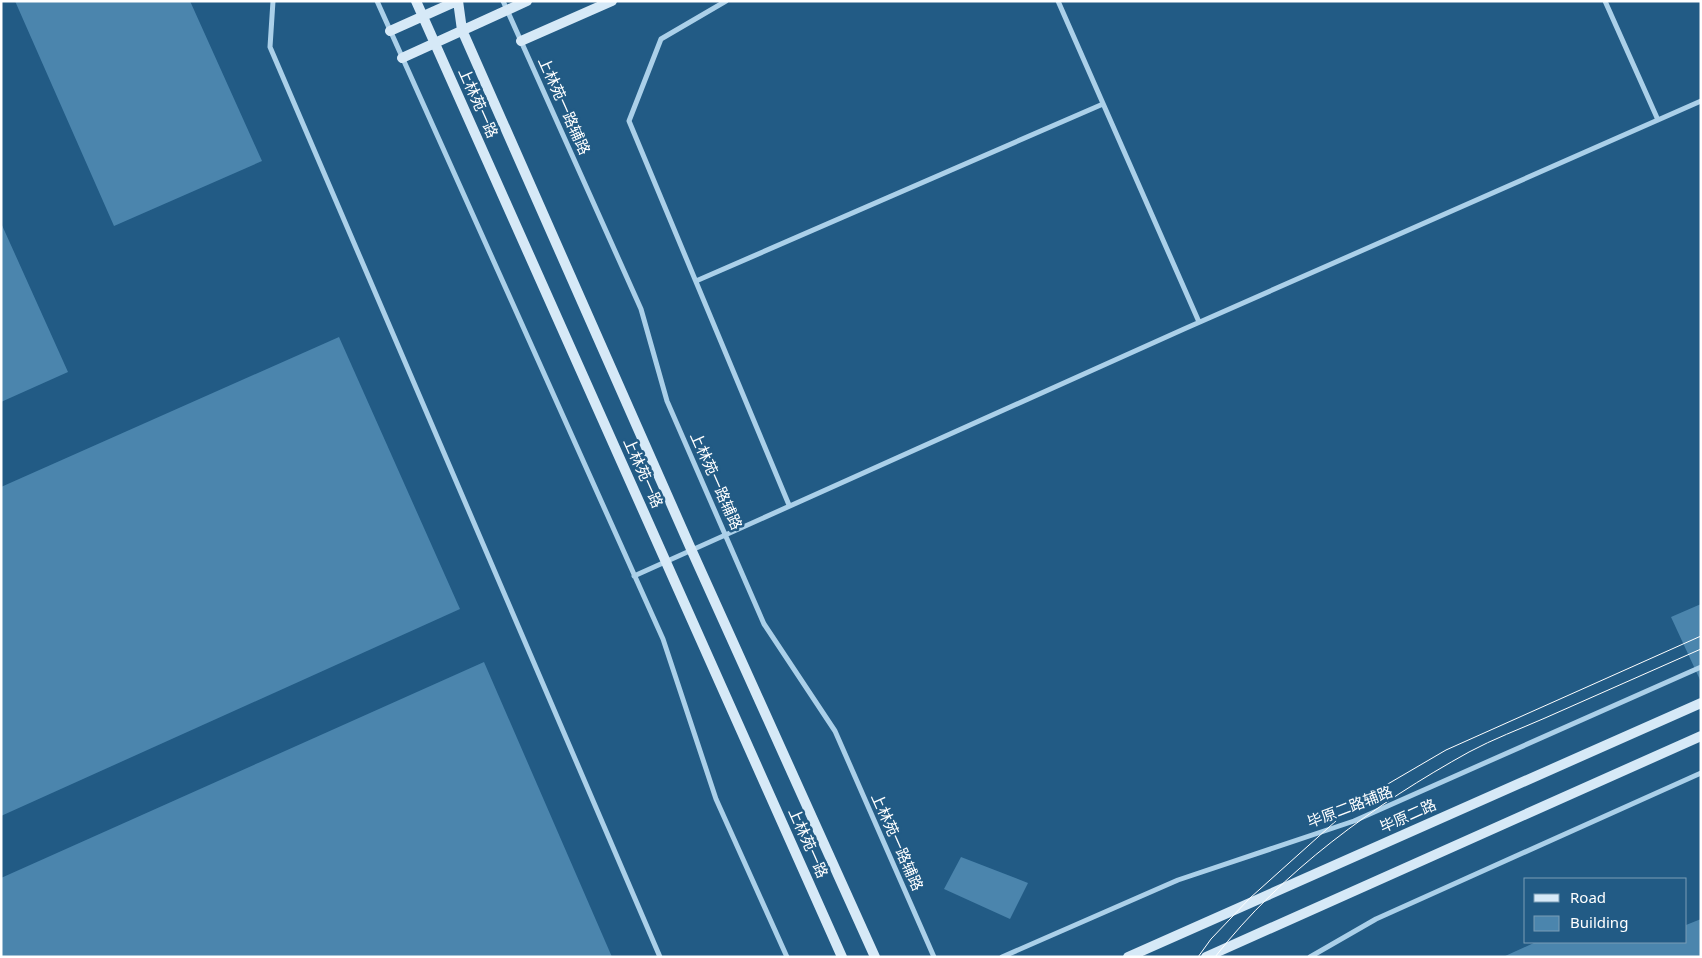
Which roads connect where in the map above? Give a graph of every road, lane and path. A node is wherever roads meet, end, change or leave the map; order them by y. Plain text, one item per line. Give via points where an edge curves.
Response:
1 (273, 1) edge
2 (377, 1) edge
3 (416, 1) edge
4 (458, 1) edge
5 (527, 1) edge
6 (612, 1) edge
7 (726, 1) edge
8 (1058, 1) edge
9 (1605, 1) edge
10 (505, 6) edge
11 (423, 16) junction
12 (462, 30) junction
13 (390, 31) junction
14 (521, 41) junction
15 (435, 43) junction
16 (402, 58) junction
17 (1701, 101) edge
18 (1102, 104) junction
19 (1658, 120) junction
20 (696, 281) junction
21 (1199, 322) junction
22 (789, 505) junction
23 (725, 534) junction
24 (691, 549) junction
25 (666, 561) junction
26 (634, 576) junction
27 (1701, 667) edge
28 (1701, 703) edge
29 (1701, 736) edge
30 (1701, 773) edge
31 (660, 957) edge
32 (787, 957) edge
33 (842, 957) edge
34 (875, 957) edge
35 (934, 957) edge
36 (1002, 957) edge
37 (1128, 957) edge
38 (1206, 957) edge
39 (1310, 957) edge

1 - 31 street via 270,47
2 - 13 street
3 - 11 street, 上林苑一路
4 - 11 street
4 - 12 street, 上林苑一路
5 - 10 street
6 - 14 street
7 - 20 street via 661,39 629,121
8 - 18 street
9 - 19 street
10 - 12 street
10 - 14 street, 上林苑一路辅路
11 - 13 street
11 - 15 street, 上林苑一路
12 - 15 street
12 - 24 street, 上林苑一路
13 - 16 street
14 - 23 street, 上林苑一路辅路 via 641,309 667,401
15 - 16 street
15 - 25 street, 上林苑一路
16 - 26 street
17 - 19 street
18 - 20 street
18 - 21 street
19 - 21 street
20 - 22 street
21 - 22 street
22 - 23 street
23 - 24 street
23 - 35 street, 上林苑一路辅路 via 764,624 835,731
24 - 25 street
24 - 34 street, 上林苑一路
25 - 26 street
25 - 33 street, 上林苑一路
26 - 32 street via 662,639 716,799
27 - 36 street, 毕原二路辅路 via 1354,822 1178,880
28 - 37 street, 毕原二路
29 - 38 street
30 - 39 street via 1376,919

